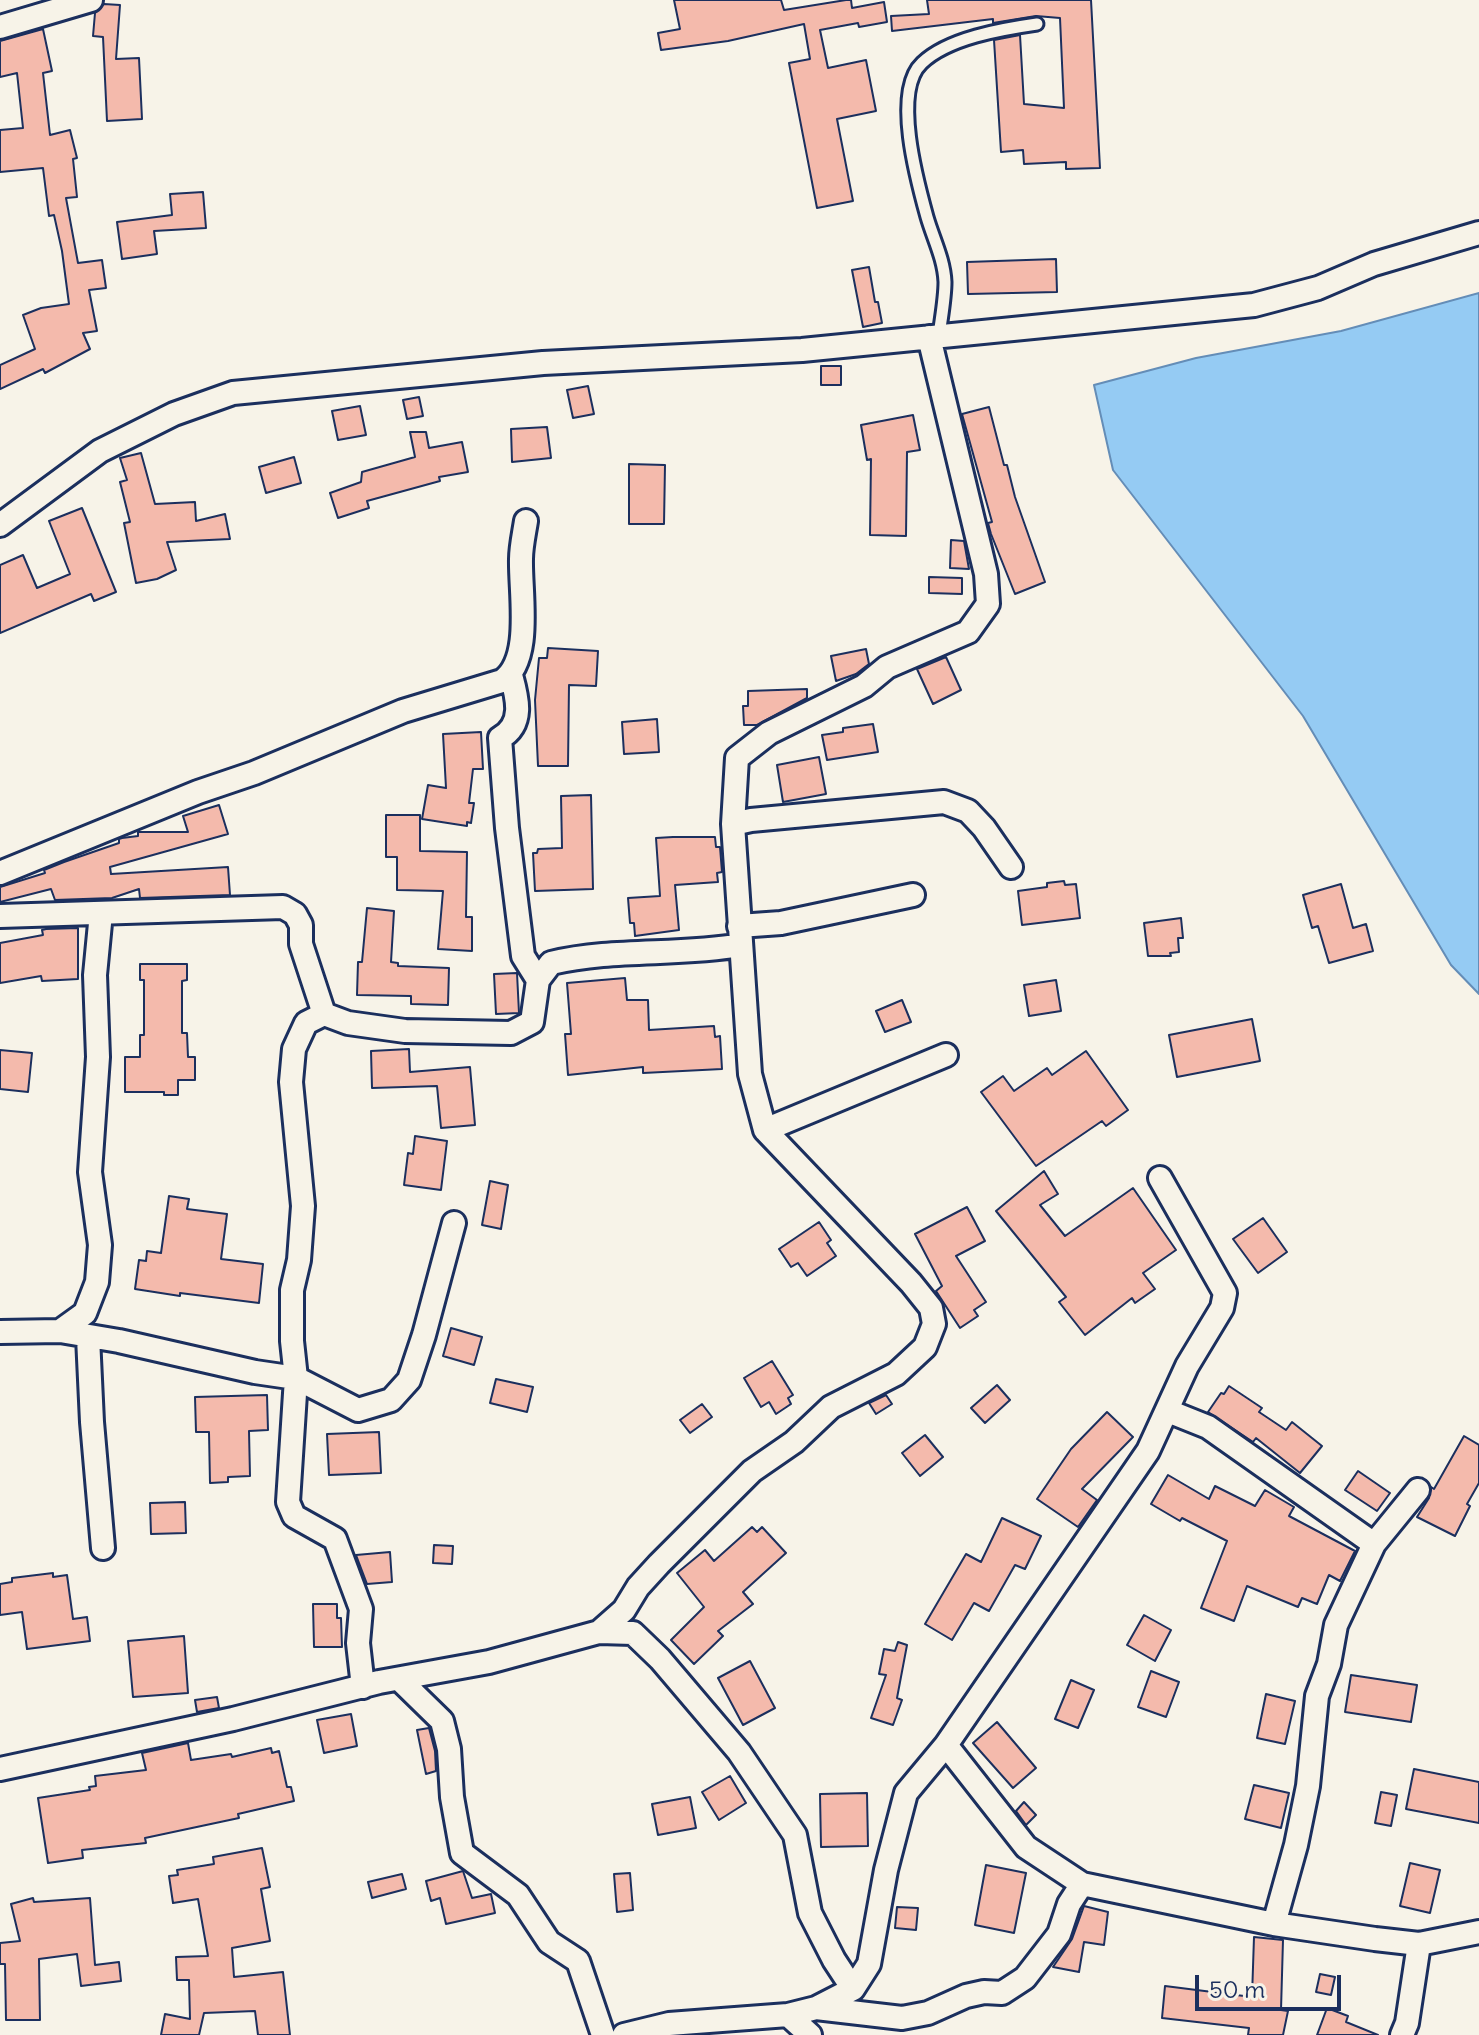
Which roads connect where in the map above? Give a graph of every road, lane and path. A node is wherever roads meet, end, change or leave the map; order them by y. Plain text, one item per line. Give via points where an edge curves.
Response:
1 (91, 0) edge
2 (1037, 24) dead end
3 (0, 27) edge
4 (1479, 233) edge
5 (934, 337) junction
6 (526, 521) dead end
7 (0, 525) edge
8 (511, 675) junction
9 (733, 824) junction
10 (1011, 867) dead end
11 (0, 873) edge
12 (913, 895) dead end
13 (101, 913) junction
14 (0, 916) edge
15 (740, 935) junction
16 (538, 980) junction
17 (324, 1014) junction
18 (946, 1055) dead end
19 (765, 1130) junction
20 (1160, 1178) dead end
21 (454, 1223) dead end
22 (60, 1331) junction
23 (0, 1332) edge
24 (88, 1337) junction
25 (296, 1378) junction
26 (1168, 1411) junction
27 (1418, 1490) dead end
28 (1374, 1544) junction
29 (103, 1548) dead end
30 (599, 1632) junction
31 (399, 1679) junction
32 (363, 1687) junction
33 (946, 1745) junction
34 (0, 1769) edge
35 (1082, 1884) junction
36 (1274, 1924) junction
37 (1479, 1932) edge
38 (1419, 1944) junction
39 (853, 1989) junction
40 (816, 2008) junction
41 (788, 2015) junction
42 (603, 2035) edge
43 (624, 2035) edge
44 (810, 2035) edge
45 (1402, 2035) edge

1 - 3 street
2 - 5 lane via 949,46 921,63 908,86 910,149 945,282
4 - 5 street via 1254,305
5 - 7 street via 802,350 543,363 233,393 174,414 100,451
5 - 9 street via 988,604 968,632 887,667 864,686 769,733 737,758
6 - 8 street via 520,558 520,647
8 - 11 street via 483,689 403,711
8 - 16 street via 518,700 515,722 500,738 507,828 523,956
9 - 10 street via 944,802 968,811
9 - 15 street
12 - 15 street
13 - 14 street
13 - 17 street via 283,907 301,925 301,944
13 - 22 street via 90,1172 100,1245 97,1282 85,1313
15 - 16 street via 704,951 575,957 551,963
15 - 19 street via 750,1074
16 - 17 street via 532,1022 511,1033 405,1031
17 - 25 street via 306,1023 294,1049 291,1082 303,1206 292,1290
18 - 19 street
19 - 30 street via 911,1283 931,1308 932,1333 896,1374 831,1407 752,1471
20 - 26 street via 1225,1293
21 - 25 street via 409,1380 391,1400 358,1410
22 - 23 street
22 - 24 street
24 - 25 street
24 - 29 street
25 - 32 street via 288,1502 294,1516 335,1539 361,1609
26 - 28 street via 1208,1427
26 - 33 street via 1148,1451
27 - 28 street
28 - 36 street via 1336,1625 1317,1696 1308,1786
30 - 31 street via 489,1662
30 - 39 street via 633,1633 739,1752 795,1835 810,1913
31 - 32 street
31 - 42 street via 442,1721 462,1853 518,1895 549,1942 578,1961
32 - 34 street
33 - 35 street via 1026,1847
33 - 39 street via 906,1793 869,1964
35 - 36 street
35 - 40 street via 1059,1934 1025,1978 1002,1993 966,1996 902,2018
36 - 38 street
37 - 38 street
38 - 45 street
39 - 40 street
40 - 41 street
41 - 43 street via 669,2024
41 - 44 street

